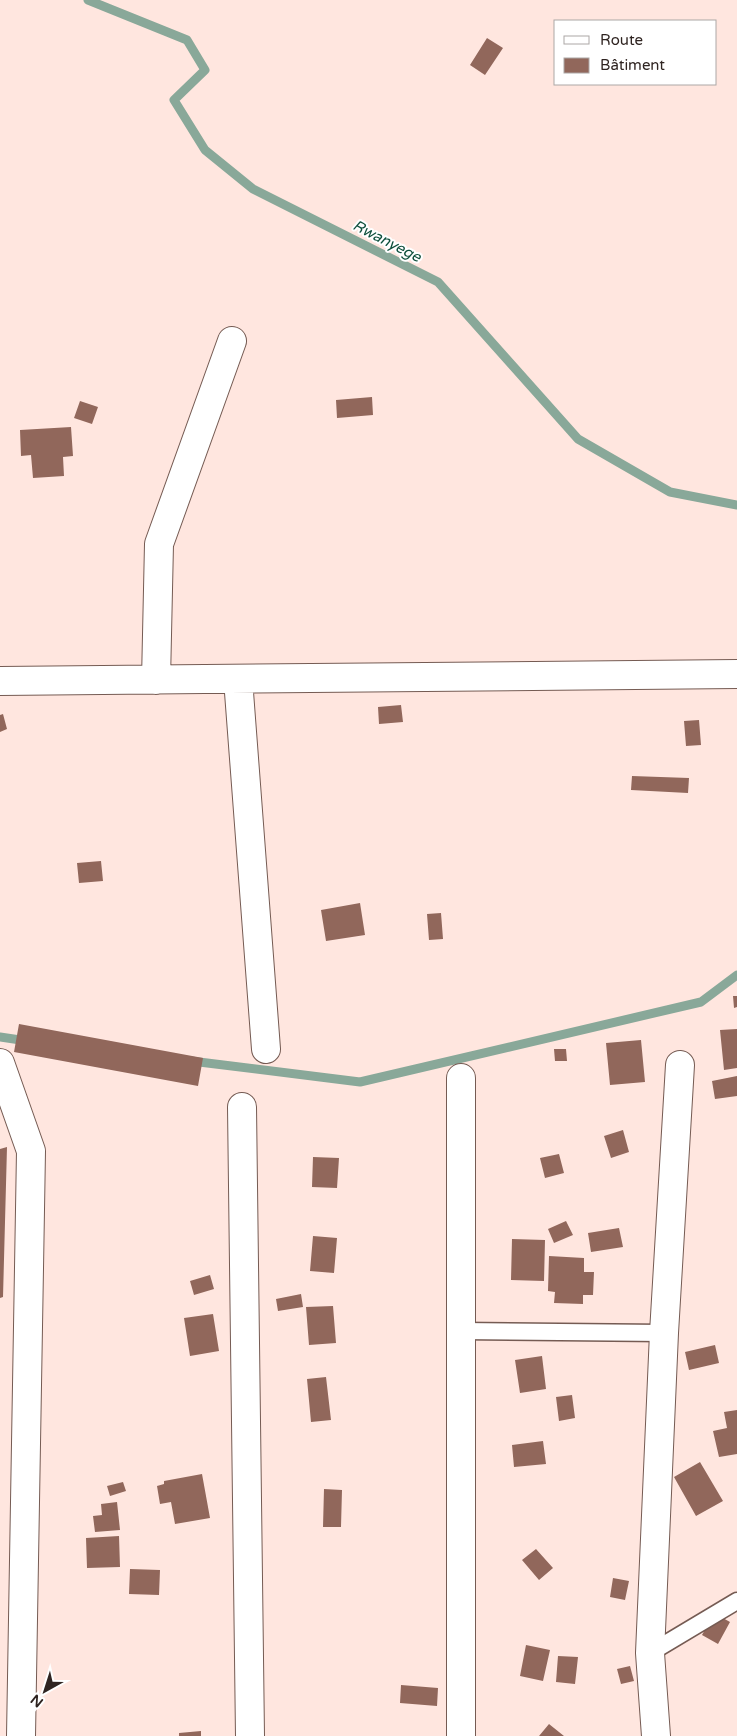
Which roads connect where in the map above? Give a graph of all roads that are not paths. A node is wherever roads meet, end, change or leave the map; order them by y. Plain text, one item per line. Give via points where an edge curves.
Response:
1 (232, 341) dead end
2 (737, 674) edge
3 (238, 679) junction
4 (156, 680) junction
5 (0, 681) edge
6 (266, 1049) dead end
7 (0, 1063) edge
8 (680, 1065) dead end
9 (461, 1078) dead end
10 (242, 1107) dead end
11 (461, 1331) junction
12 (664, 1333) junction
13 (737, 1601) edge
14 (650, 1653) junction
15 (21, 1736) edge
16 (250, 1736) edge
17 (461, 1736) edge
18 (656, 1736) edge

1 - 4 street via 159,544
2 - 3 street
3 - 4 street
3 - 6 street
4 - 5 street
7 - 15 street via 32,1151
8 - 12 street
9 - 11 street
10 - 16 street
11 - 12 lane
11 - 17 street
12 - 14 street
13 - 14 lane
14 - 18 street

